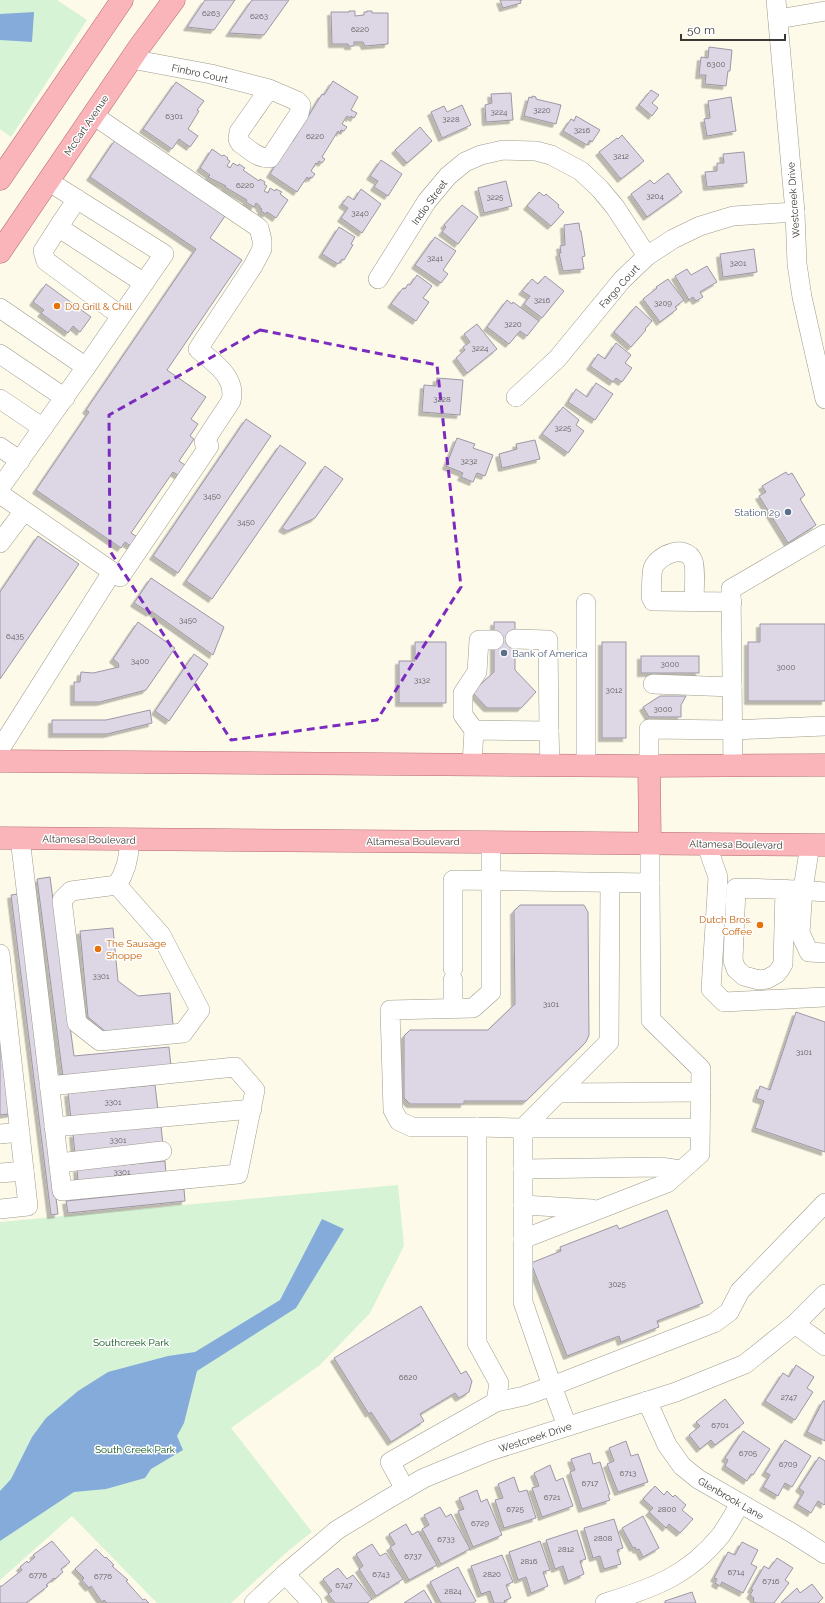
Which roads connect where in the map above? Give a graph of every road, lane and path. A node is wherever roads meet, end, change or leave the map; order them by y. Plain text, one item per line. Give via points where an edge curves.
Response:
1 (174, 0) edge
2 (776, 0) edge
3 (120, 1) edge
4 (825, 11) edge
5 (778, 20) junction
6 (131, 59) junction
7 (269, 89) dead end
8 (93, 115) junction
9 (4, 165) edge
10 (48, 181) junction
11 (78, 200) junction
12 (795, 212) junction
13 (63, 227) junction
14 (0, 252) edge
15 (647, 256) junction
16 (378, 279) dead end
17 (144, 283) junction
18 (1, 310) edge
19 (121, 316) junction
20 (0, 354) edge
21 (86, 367) junction
22 (822, 375) edge
23 (516, 397) dead end
24 (65, 398) junction
25 (0, 399) edge
26 (825, 399) edge
27 (43, 428) junction
28 (0, 447) edge
29 (20, 461) junction
30 (0, 488) edge
31 (0, 494) edge
32 (24, 511) junction
33 (825, 534) edge
34 (0, 543) edge
35 (112, 572) junction
36 (694, 602) dead end
37 (732, 602) junction
38 (586, 603) dead end
39 (515, 639) dead end
40 (494, 640) dead end
41 (653, 684) dead end
42 (732, 687) junction
43 (825, 726) edge
44 (474, 730) junction
45 (549, 730) junction
46 (732, 730) junction
47 (0, 749) edge
48 (0, 761) edge
49 (472, 764) junction
50 (550, 765) junction
51 (586, 765) junction
52 (825, 765) edge
53 (649, 766) junction
54 (733, 766) junction
55 (10, 838) edge
56 (129, 839) junction
57 (492, 842) junction
58 (650, 842) junction
59 (706, 843) junction
60 (817, 845) edge
61 (491, 880) junction
62 (610, 883) junction
63 (650, 883) junction
64 (117, 885) junction
65 (794, 889) junction
66 (825, 892) edge
67 (825, 953) edge
68 (0, 954) edge
69 (825, 997) edge
70 (453, 1008) junction
71 (50, 1086) junction
72 (701, 1092) junction
73 (558, 1093) junction
74 (252, 1108) junction
75 (54, 1127) junction
76 (477, 1127) junction
77 (523, 1128) junction
78 (700, 1128) junction
79 (20, 1132) junction
80 (0, 1134) edge
81 (162, 1151) dead end
82 (59, 1162) junction
83 (523, 1169) junction
84 (681, 1170) junction
85 (24, 1171) junction
86 (0, 1173) edge
87 (825, 1203) edge
88 (523, 1205) junction
89 (0, 1209) edge
90 (598, 1210) junction
91 (523, 1239) junction
92 (825, 1294) edge
93 (794, 1324) junction
94 (825, 1346) edge
95 (552, 1386) junction
96 (647, 1401) junction
97 (496, 1402) junction
98 (567, 1426) junction
99 (405, 1489) junction
100 (740, 1504) junction
101 (825, 1554) edge
102 (285, 1574) junction
103 (627, 1600) edge
104 (254, 1603) edge
105 (312, 1603) edge
106 (604, 1603) edge

1 - 6 main road, McCart Avenue
2 - 5 street, Westcreek Drive
3 - 9 main road
4 - 5 street
5 - 12 street, Westcreek Drive
6 - 7 street, Finbro Court via 211,74
6 - 8 main road, McCart Avenue
8 - 10 main road, McCart Avenue
8 - 35 street via 254,224 259,228 262,240 262,250 253,266 198,349 227,374 233,394 231,401 204,442 209,446 120,577
10 - 11 street
10 - 14 main road, McCart Avenue
11 - 13 street
11 - 17 street via 164,254
12 - 15 street, Fargo Court via 733,216 700,226
12 - 22 street, Westcreek Drive via 797,264 810,336
13 - 17 street
13 - 19 street via 43,251 46,261
15 - 16 street, Indio Street via 615,207 581,171 551,155 536,151 503,150 465,162 448,176 427,201
15 - 23 street, Fargo Court via 622,280 557,359
17 - 19 street
18 - 21 street
19 - 21 street
20 - 24 street
21 - 24 street
22 - 26 street, Westcreek Drive
24 - 27 street
25 - 27 street
27 - 29 street
28 - 29 street
29 - 30 street
31 - 32 street
32 - 34 street
32 - 35 street
33 - 37 street via 731,589
35 - 47 street
36 - 37 street
37 - 42 street
38 - 51 street
39 - 45 street via 548,640
40 - 44 street via 479,640 477,672 463,693 463,715
41 - 42 street
42 - 46 street
43 - 46 street
44 - 45 street
44 - 49 street
45 - 50 street
46 - 53 street via 649,729
46 - 54 street
48 - 49 main road
49 - 50 main road
50 - 51 main road
51 - 53 main road
52 - 54 main road
53 - 54 main road
53 - 58 main road
55 - 56 main road, Altamesa Boulevard
55 - 71 street
56 - 57 main road, Altamesa Boulevard
56 - 64 street via 130,854
57 - 58 main road, Altamesa Boulevard
57 - 61 street
58 - 59 main road, Altamesa Boulevard
58 - 63 street
59 - 60 main road, Altamesa Boulevard
59 - 69 street via 718,877 711,989 724,1002
60 - 65 street
61 - 62 street
61 - 70 street via 492,992 473,1008
61 - 70 street via 454,880
62 - 63 street
62 - 73 street via 609,1042
63 - 72 street via 652,1020 701,1069
64 - 64 street via 71,890 62,900 77,1023 100,1041 183,1033 200,1010 162,935
65 - 65 street via 740,888 741,949 748,966 755,969 765,968 776,960 784,944
65 - 66 street
65 - 67 street via 800,933 809,952
68 - 79 street
70 - 76 street via 390,1010 393,1110 399,1121 412,1127
71 - 74 street via 235,1067 255,1090
71 - 75 street
72 - 73 street
72 - 78 street
73 - 77 street
74 - 75 street
74 - 82 street via 238,1174 62,1191
75 - 82 street
76 - 77 street
76 - 97 street via 477,1343 499,1383
77 - 78 street
77 - 83 street
78 - 84 street via 700,1154
79 - 80 street
79 - 85 street
81 - 82 street
83 - 84 street via 660,1167
83 - 88 street
84 - 90 street via 667,1183
85 - 86 street
85 - 89 street via 28,1206
87 - 95 street via 740,1291 729,1312 714,1323
88 - 90 street
88 - 91 street
90 - 91 street
91 - 95 street via 523,1302
92 - 93 street, Westcreek Drive
93 - 94 street
93 - 96 street, Westcreek Drive via 745,1364
95 - 97 street
95 - 98 street
96 - 98 street, Westcreek Drive
96 - 100 street, Glenbrook Lane via 666,1445 682,1466 698,1479
97 - 99 street via 390,1462
98 - 99 street, Westcreek Drive via 490,1451 424,1478
99 - 102 street, Westcreek Drive via 337,1530
100 - 101 street, Glenbrook Lane
100 - 103 street via 721,1534 697,1561 669,1580
102 - 104 street, Westcreek Drive
102 - 105 street
103 - 106 street

